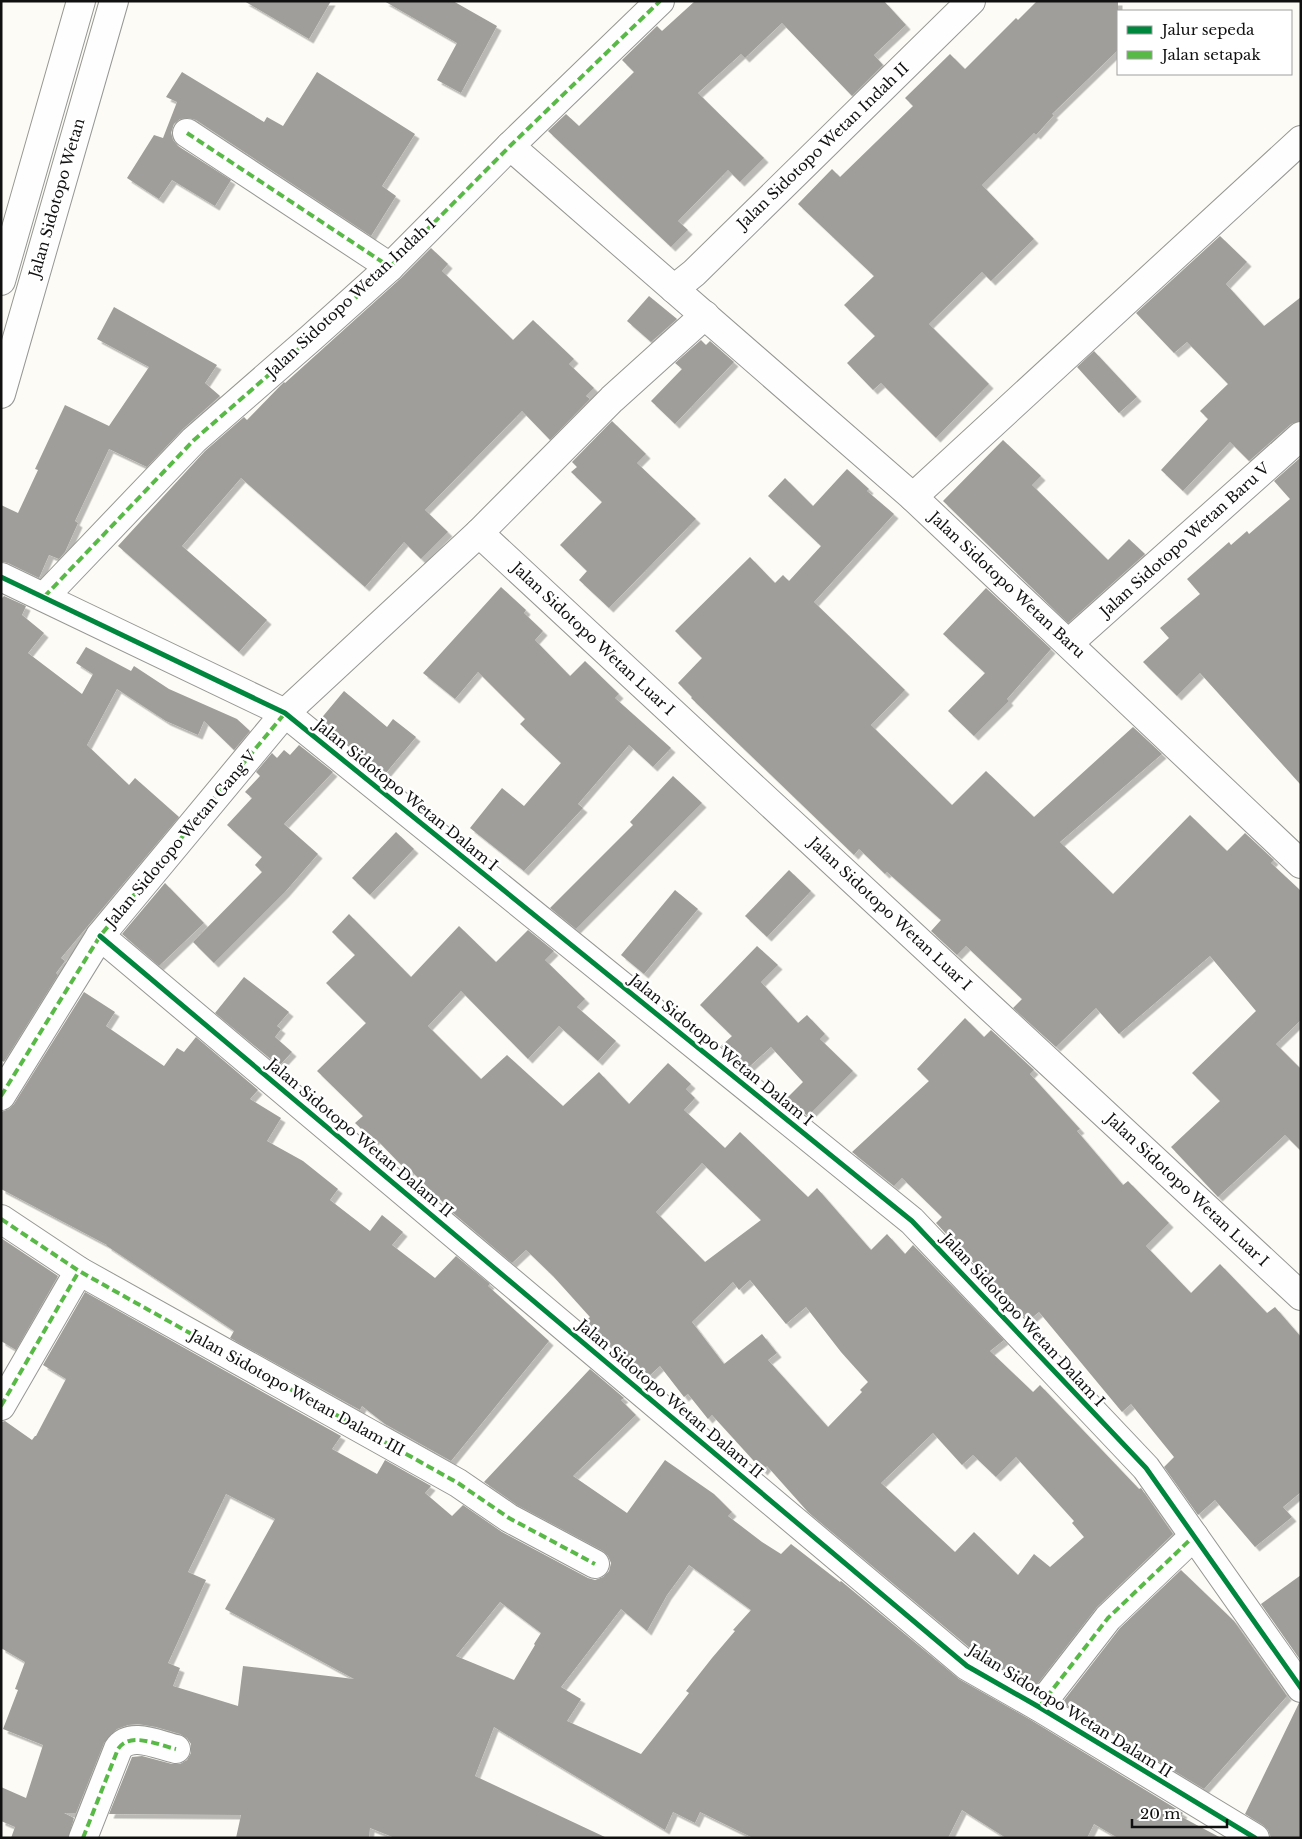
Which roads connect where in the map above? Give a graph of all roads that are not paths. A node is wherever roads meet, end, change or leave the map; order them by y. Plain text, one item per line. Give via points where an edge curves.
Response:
1 (81, 1) edge
2 (114, 1) edge
3 (660, 1) edge
4 (971, 1) edge
5 (187, 133) dead end
6 (1301, 140) edge
7 (510, 146) junction
8 (390, 267) junction
9 (1, 281) edge
10 (674, 289) junction
11 (705, 315) junction
12 (1, 394) edge
13 (1301, 436) edge
14 (912, 497) junction
15 (480, 533) junction
16 (1, 577) edge
17 (44, 598) junction
18 (1069, 643) junction
19 (285, 713) junction
20 (1301, 864) edge
21 (100, 936) junction
22 (1, 1096) edge
23 (1, 1219) edge
24 (79, 1271) junction
25 (1301, 1296) edge
26 (1, 1406) edge
27 (1194, 1536) junction
28 (595, 1564) dead end
29 (1301, 1688) edge
30 (1039, 1707) junction
31 (176, 1749) dead end
32 (87, 1827) edge
33 (1255, 1838) edge

1 - 9 street, Jalan Sidotopo Wetan
2 - 12 street, Jalan Sidotopo Wetan
3 - 7 street, Jalan Sidotopo Wetan Indah I
4 - 10 street, Jalan Sidotopo Wetan Indah II
5 - 8 street
6 - 14 street
7 - 8 street, Jalan Sidotopo Wetan Indah I
7 - 10 street, Jalan Sidotopo Wetan Baru
8 - 17 street, Jalan Sidotopo Wetan Indah I via 194,440
10 - 11 street, Jalan Sidotopo Wetan Baru
11 - 14 street, Jalan Sidotopo Wetan Baru
11 - 15 street, Jalan Sidotopo Wetan Gang V via 612,399
13 - 18 street, Jalan Sidotopo Wetan Baru V
14 - 18 street, Jalan Sidotopo Wetan Baru
15 - 19 street, Jalan Sidotopo Wetan Gang V
15 - 25 street, Jalan Sidotopo Wetan Luar I
16 - 17 street, Jalan Sidotopo Wetan Dalam I
17 - 19 street, Jalan Sidotopo Wetan Dalam I
18 - 20 street, Jalan Sidotopo Wetan Baru
19 - 21 street, Jalan Sidotopo Wetan Gang V
19 - 27 street, Jalan Sidotopo Wetan Dalam I via 912,1221 1146,1468
21 - 22 street, Jalan Sidotopo Wetan Gang V
21 - 30 street, Jalan Sidotopo Wetan Dalam II via 967,1666
23 - 24 street, Jalan Sidotopo Wetan Dalam III
24 - 26 street
24 - 28 street, Jalan Sidotopo Wetan Dalam III via 458,1482 509,1518
27 - 29 street, Jalan Sidotopo Wetan Dalam I
27 - 30 street via 1108,1618
30 - 33 street, Jalan Sidotopo Wetan Dalam II
31 - 32 street via 132,1739 122,1743

